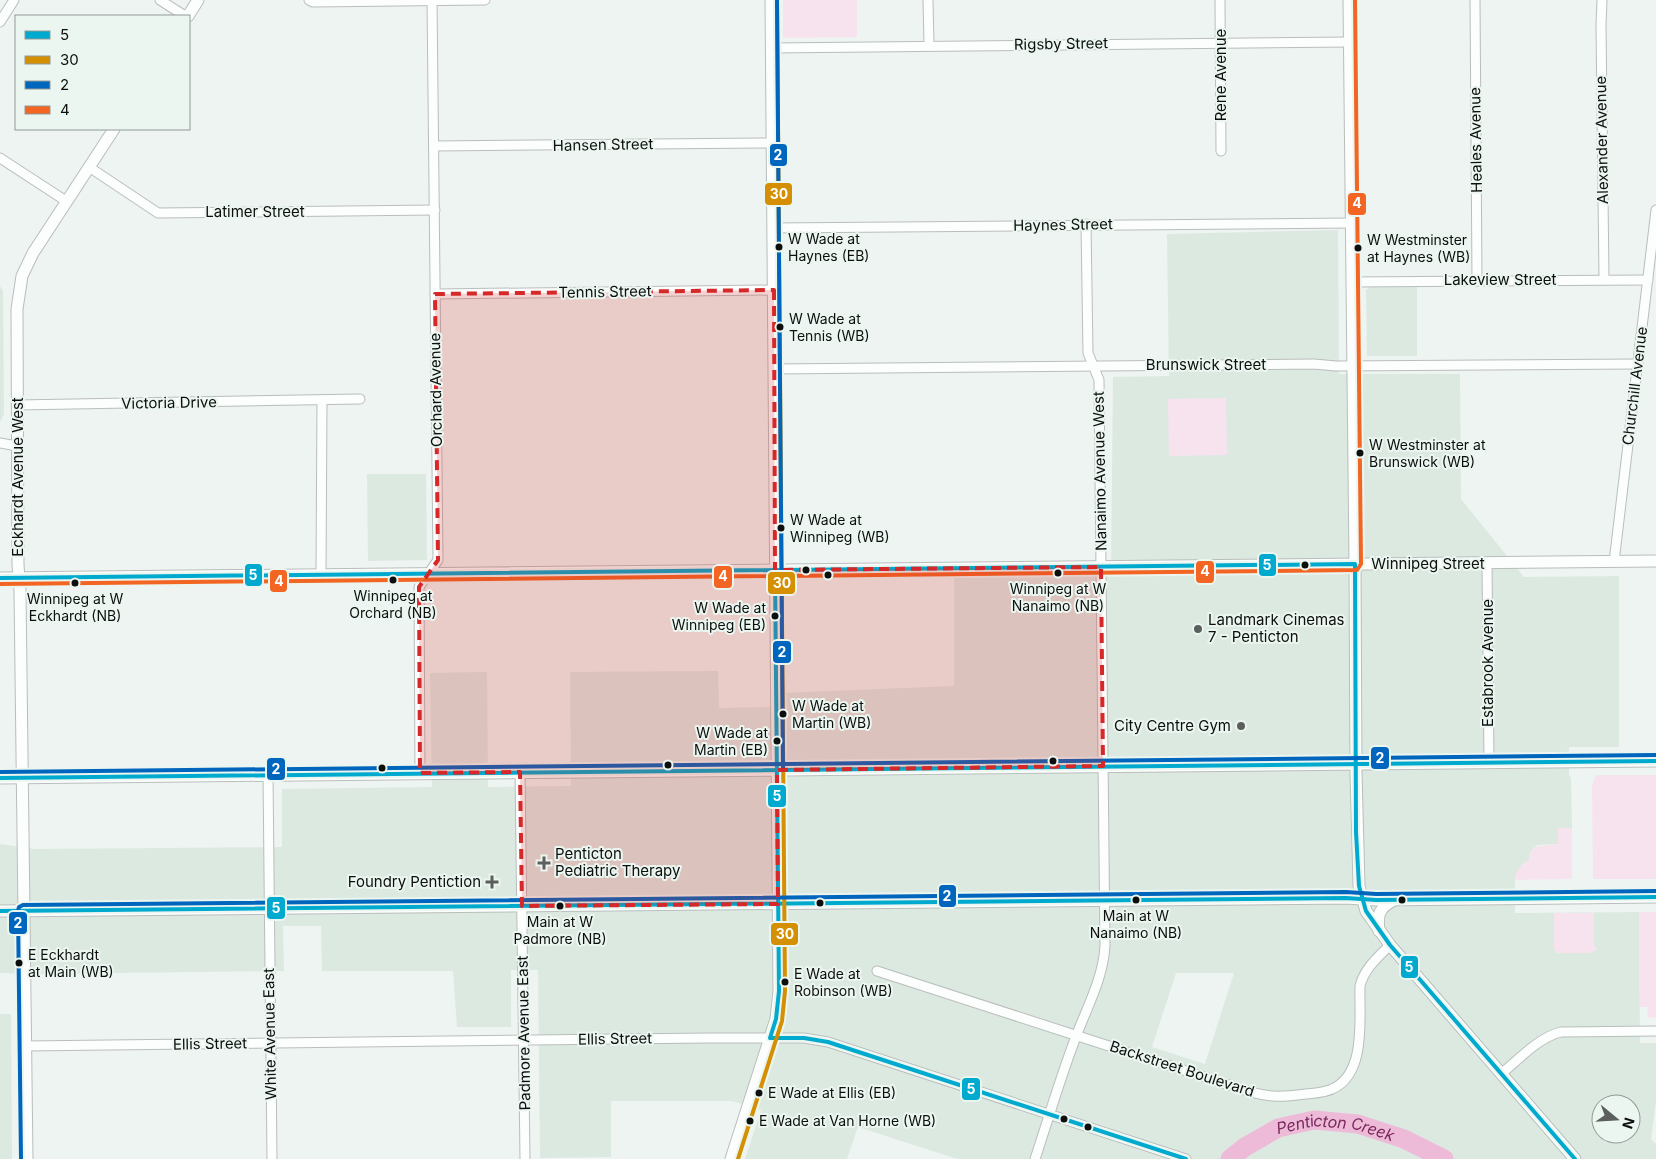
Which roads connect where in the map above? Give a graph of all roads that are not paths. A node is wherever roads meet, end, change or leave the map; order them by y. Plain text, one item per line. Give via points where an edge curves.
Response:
1 (14, 0) edge
2 (160, 0) edge
3 (198, 0) edge
4 (309, 0) edge
5 (432, 0) edge
6 (485, 0) edge
7 (771, 0) edge
8 (928, 0) edge
9 (1220, 0) edge
10 (1349, 0) edge
11 (1474, 0) edge
12 (1602, 0) edge
13 (184, 15) edge
14 (187, 15) edge
15 (0, 22) edge
16 (1350, 42) junction
17 (1221, 43) junction
18 (929, 46) junction
19 (772, 48) junction
20 (113, 130) edge
21 (772, 143) junction
22 (434, 146) junction
23 (1221, 150) dead end
24 (0, 158) edge
25 (89, 167) junction
26 (66, 201) junction
27 (434, 210) junction
28 (1656, 210) edge
29 (1352, 223) junction
30 (1086, 224) junction
31 (774, 228) junction
32 (1604, 279) junction
33 (1477, 280) junction
34 (1648, 280) junction
35 (1352, 282) junction
36 (774, 290) junction
37 (435, 294) junction
38 (1638, 364) junction
39 (1353, 365) junction
40 (1092, 366) junction
41 (775, 369) junction
42 (360, 399) dead end
43 (322, 400) junction
44 (17, 405) junction
45 (0, 443) edge
46 (17, 446) junction
47 (1656, 561) edge
48 (1614, 562) junction
49 (1487, 563) junction
50 (1355, 564) junction
51 (1101, 567) junction
52 (775, 570) junction
53 (428, 574) junction
54 (321, 575) junction
55 (0, 578) edge
56 (19, 578) junction
57 (1656, 761) edge
58 (1488, 762) junction
59 (1356, 764) junction
60 (1103, 766) junction
61 (777, 770) junction
62 (520, 772) junction
63 (420, 773) junction
64 (268, 775) junction
65 (22, 777) junction
66 (0, 778) edge
67 (1656, 897) edge
68 (1362, 898) junction
69 (1394, 900) junction
70 (1105, 901) junction
71 (778, 904) junction
72 (522, 906) junction
73 (269, 908) junction
74 (0, 911) edge
75 (24, 911) junction
76 (1379, 931) junction
77 (1390, 945) junction
78 (877, 971) dead end
79 (1656, 1031) edge
80 (1076, 1035) junction
81 (770, 1038) junction
82 (524, 1040) junction
83 (270, 1043) junction
84 (25, 1046) junction
85 (1501, 1074) junction
86 (1050, 1114) junction
87 (27, 1159) edge
88 (272, 1159) edge
89 (525, 1159) edge
90 (731, 1159) edge
91 (1035, 1159) edge
92 (1186, 1159) edge
93 (1576, 1159) edge

1 - 15 street
2 - 13 street
3 - 14 main road
4 - 5 street
5 - 6 street
5 - 22 street, Orchard Avenue
7 - 19 main road
8 - 18 street
9 - 17 street, Rene Avenue
10 - 16 main road
11 - 33 street, Heales Avenue
12 - 32 street, Alexander Avenue
16 - 17 street, Rigsby Street
16 - 29 main road
17 - 18 street, Rigsby Street
17 - 23 street, Rene Avenue
18 - 19 street, Rigsby Street
19 - 21 main road
20 - 25 main road, Eckhardt Avenue West
21 - 22 street, Hansen Street
21 - 31 main road
22 - 27 street, Orchard Avenue
24 - 26 street
25 - 26 main road, Eckhardt Avenue West
25 - 27 street, Latimer Street via 158,213
26 - 44 main road, Eckhardt Avenue West via 33,252 19,288
27 - 37 street, Orchard Avenue
28 - 34 street, Churchill Avenue
29 - 30 street, Haynes Street
29 - 35 main road
30 - 31 street, Haynes Street
30 - 40 street, Nanaimo Avenue West via 1088,353
31 - 36 main road
32 - 33 street, Lakeview Street
32 - 34 street, Lakeview Street
33 - 35 street, Lakeview Street
34 - 38 street, Churchill Avenue
35 - 39 main road
36 - 37 street, Tennis Street
36 - 41 main road
37 - 53 street, Orchard Avenue via 438,560
38 - 39 street, Brunswick Street
38 - 48 street, Churchill Avenue
39 - 40 street, Brunswick Street
39 - 50 main road
40 - 41 street, Brunswick Street
40 - 51 street, Nanaimo Avenue West via 1099,380
41 - 52 main road
42 - 43 street, Victoria Drive
43 - 44 street, Victoria Drive
43 - 54 street
44 - 46 main road, Eckhardt Avenue West
45 - 46 street
46 - 56 main road, Eckhardt Avenue West
47 - 48 main road, Winnipeg Street
48 - 49 main road, Winnipeg Street
49 - 50 main road, Winnipeg Street
49 - 58 street, Estabrook Avenue
50 - 51 main road, Winnipeg Street
50 - 59 main road
51 - 52 main road, Winnipeg Street
51 - 60 street, Nanaimo Avenue West
52 - 53 main road, Winnipeg Street
52 - 61 main road
53 - 54 main road, Winnipeg Street
53 - 63 street, Orchard Avenue via 419,587
54 - 56 main road, Winnipeg Street
55 - 56 main road, Winnipeg Street
56 - 65 main road, Eckhardt Avenue West
57 - 58 main road
58 - 59 main road
59 - 60 main road
59 - 68 main road via 1358,886
60 - 61 main road
60 - 70 street, Nanaimo Avenue West
61 - 62 main road
61 - 71 main road
62 - 63 main road
62 - 72 street, Padmore Avenue East
63 - 64 main road
64 - 65 main road
64 - 73 street, White Avenue East
65 - 66 main road
65 - 75 main road, Eckhardt Avenue West
67 - 69 main road
68 - 69 main road
68 - 70 main road
68 - 76 main road
69 - 76 main road via 1380,911
70 - 71 main road
70 - 80 street, Nanaimo Avenue West via 1103,969
71 - 72 main road
71 - 81 main road via 779,998
72 - 73 main road
72 - 82 street, Padmore Avenue East
73 - 75 main road
73 - 83 street, White Avenue East
74 - 75 main road
75 - 84 main road, Eckhardt Avenue West
76 - 77 main road
77 - 80 street, Backstreet Boulevard via 1362,976 1357,1057 1346,1078 1332,1089 1285,1097 1265,1096
77 - 85 main road
78 - 80 street, Backstreet Boulevard
79 - 85 street via 1554,1033
80 - 86 street, Nanaimo Avenue West
81 - 82 street, Ellis Street
81 - 86 street, Ellis Street via 828,1042
81 - 90 main road
82 - 83 street, Ellis Street
82 - 89 street, Padmore Avenue East
83 - 84 street, Ellis Street
83 - 88 street, White Avenue East
84 - 87 main road, Eckhardt Avenue West
85 - 93 main road
86 - 91 street, Nanaimo Avenue West
86 - 92 street, Ellis Street

